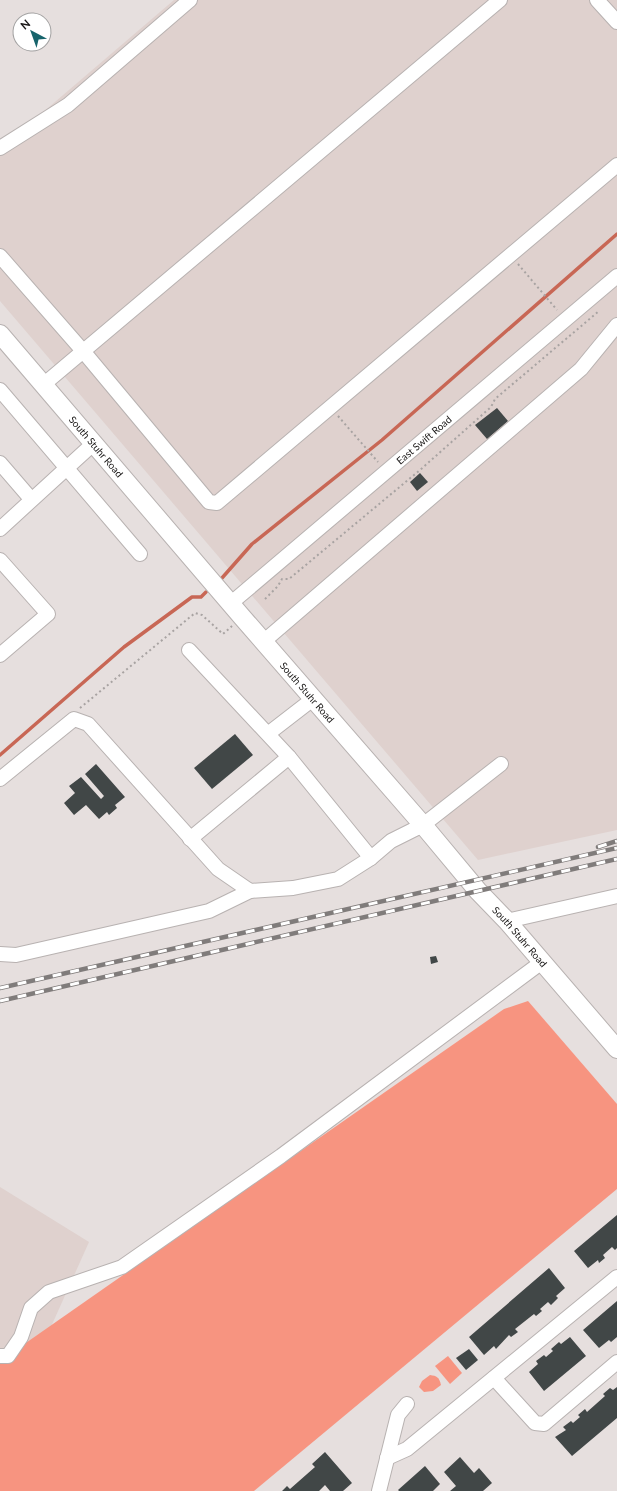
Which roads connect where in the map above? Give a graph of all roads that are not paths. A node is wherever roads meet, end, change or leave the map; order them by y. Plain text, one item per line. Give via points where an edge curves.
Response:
1 (190, 0) edge
2 (500, 0) edge
3 (598, 0) edge
4 (617, 22) edge
5 (0, 148) edge
6 (617, 165) edge
7 (0, 256) edge
8 (617, 276) edge
9 (617, 325) edge
10 (0, 334) edge
11 (83, 352) junction
12 (43, 385) junction
13 (0, 390) edge
14 (93, 444) junction
15 (0, 464) edge
16 (67, 469) junction
17 (31, 499) junction
18 (0, 530) edge
19 (140, 554) dead end
20 (0, 560) edge
21 (230, 604) junction
22 (263, 642) junction
23 (189, 650) dead end
24 (0, 655) edge
25 (313, 699) junction
26 (268, 734) junction
27 (289, 757) junction
28 (501, 764) dead end
29 (0, 779) edge
30 (423, 825) junction
31 (190, 839) junction
32 (371, 858) junction
33 (250, 891) junction
34 (617, 896) edge
35 (507, 921) junction
36 (0, 954) edge
37 (542, 962) junction
38 (617, 1049) edge
39 (617, 1277) edge
40 (0, 1356) edge
41 (617, 1362) edge
42 (494, 1378) junction
43 (407, 1404) dead end
44 (387, 1458) junction
45 (379, 1491) edge

1 - 5 street via 68,104
2 - 11 street
3 - 4 street
6 - 11 street via 217,504 209,502
7 - 11 street
8 - 21 street, East Swift Road
9 - 22 street via 581,369
10 - 12 main road, South Stuhr Road
11 - 12 street
12 - 14 main road, South Stuhr Road
13 - 16 street
14 - 16 street
14 - 21 main road, South Stuhr Road
15 - 17 street
16 - 17 street
16 - 19 street
17 - 18 street
20 - 24 street via 48,614
21 - 22 main road, South Stuhr Road
22 - 25 main road, South Stuhr Road
23 - 26 street
25 - 26 street
25 - 30 main road, South Stuhr Road
26 - 27 street
27 - 31 street
27 - 32 street
28 - 30 street
29 - 31 street via 74,719 88,724
30 - 32 street via 391,841
30 - 35 main road, South Stuhr Road via 478,891
31 - 33 street via 218,869
32 - 33 street via 338,879 293,888
33 - 36 street via 209,911 16,955
34 - 35 street
35 - 37 main road, South Stuhr Road
37 - 38 main road, South Stuhr Road
37 - 40 street via 281,1156 122,1267 49,1292 31,1308 21,1337 8,1356
39 - 42 street
41 - 42 street via 544,1424 535,1423
42 - 44 street via 407,1449
43 - 44 street via 398,1415
44 - 45 street

